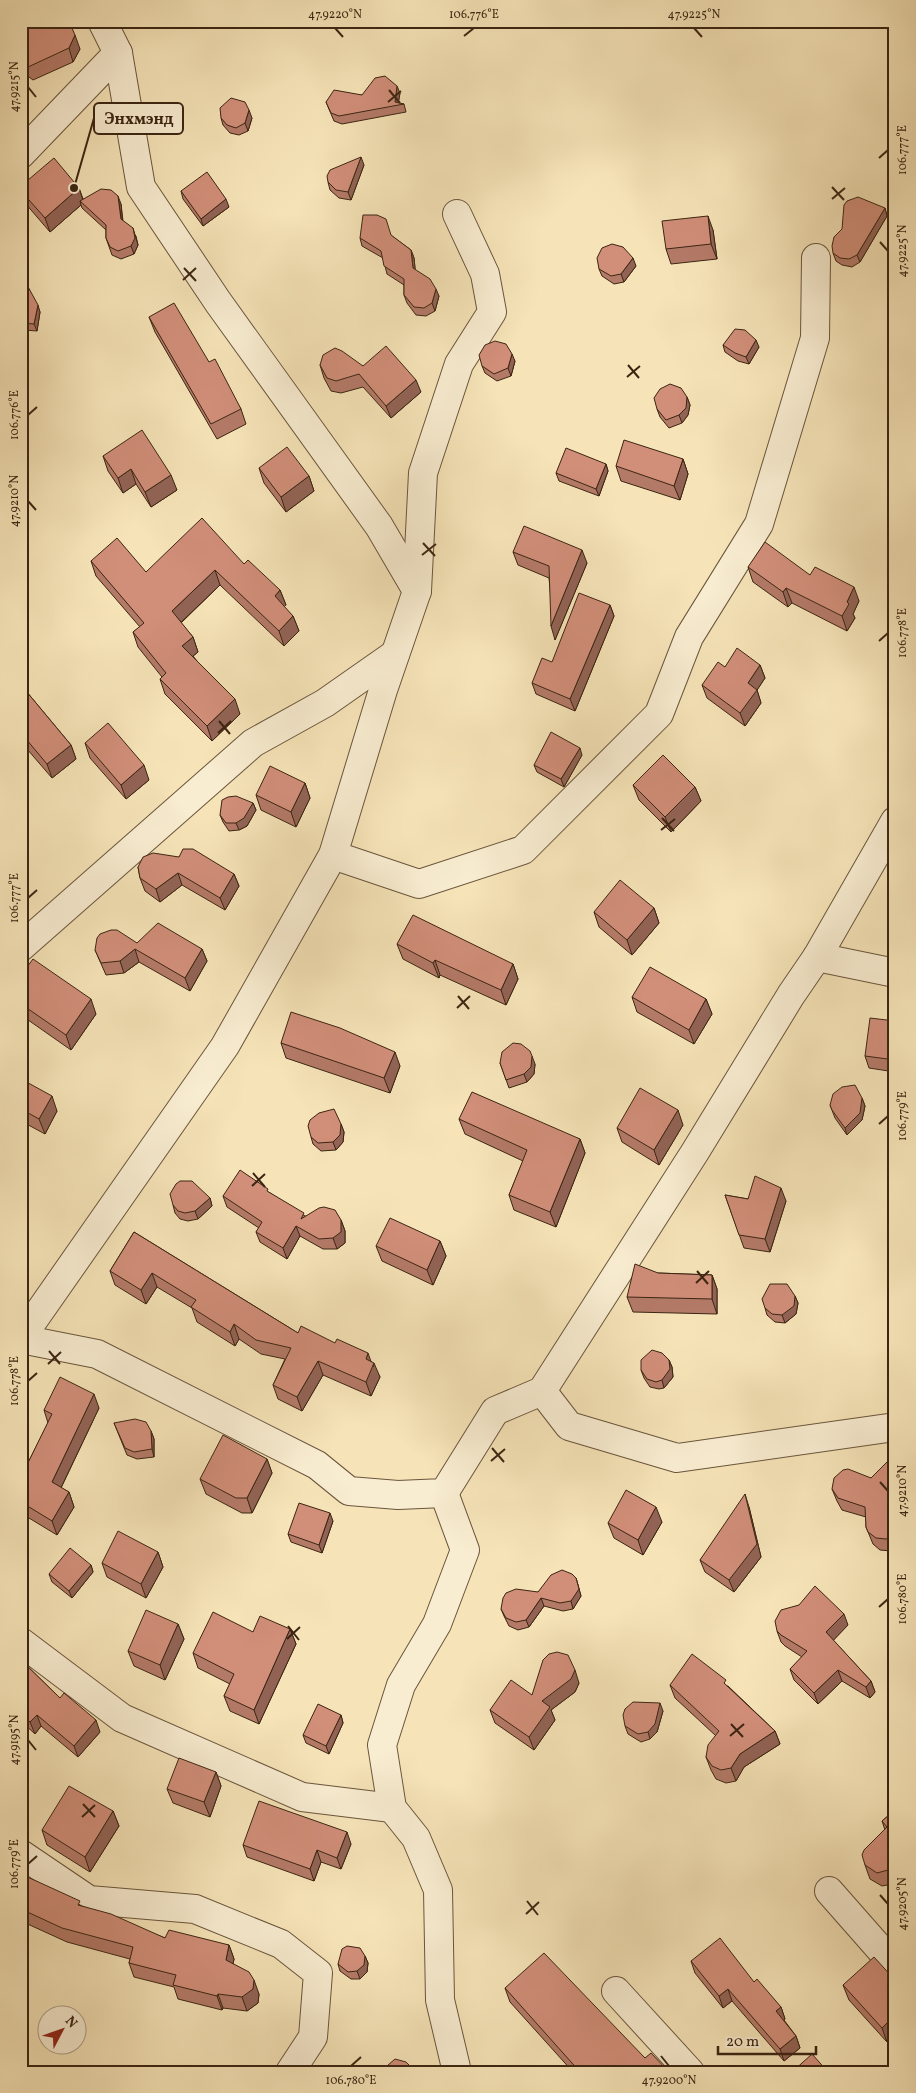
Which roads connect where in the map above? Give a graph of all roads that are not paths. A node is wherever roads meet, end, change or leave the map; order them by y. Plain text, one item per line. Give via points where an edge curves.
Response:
1 (102, 21) edge
2 (118, 53) junction
3 (21, 154) edge
4 (457, 214) dead end
5 (816, 258) dead end
6 (417, 591) junction
7 (395, 654) junction
8 (895, 821) edge
9 (333, 855) junction
10 (21, 947) edge
11 (817, 957) junction
12 (895, 973) edge
13 (21, 1338) edge
14 (542, 1391) junction
15 (895, 1426) edge
16 (444, 1493) junction
17 (21, 1642) edge
18 (392, 1808) junction
19 (21, 1854) edge
20 (829, 1891) dead end
21 (895, 1966) edge
22 (616, 1991) dead end
23 (290, 2072) edge
24 (456, 2072) edge
25 (690, 2072) edge

1 - 2 street
2 - 3 street
2 - 6 street via 141,187 218,302 378,526
4 - 6 street via 485,274 492,312 459,364 423,472
5 - 9 street via 815,338 760,524 689,637 659,714 523,850 419,884
6 - 7 street
7 - 9 street
7 - 10 street via 325,703 253,743
8 - 11 street
9 - 13 street via 225,1046
11 - 12 street
11 - 14 street
13 - 16 street via 97,1354 317,1465 349,1491 398,1495
14 - 15 street via 570,1426 677,1458
14 - 16 street via 495,1411
16 - 18 street via 465,1550 437,1624 401,1685 382,1745
17 - 18 street via 122,1718 302,1797
18 - 24 street via 416,1838 438,1890 440,2000
19 - 23 street via 89,1900 195,1909 281,1944 318,1973 313,2037
20 - 21 street
22 - 25 street

